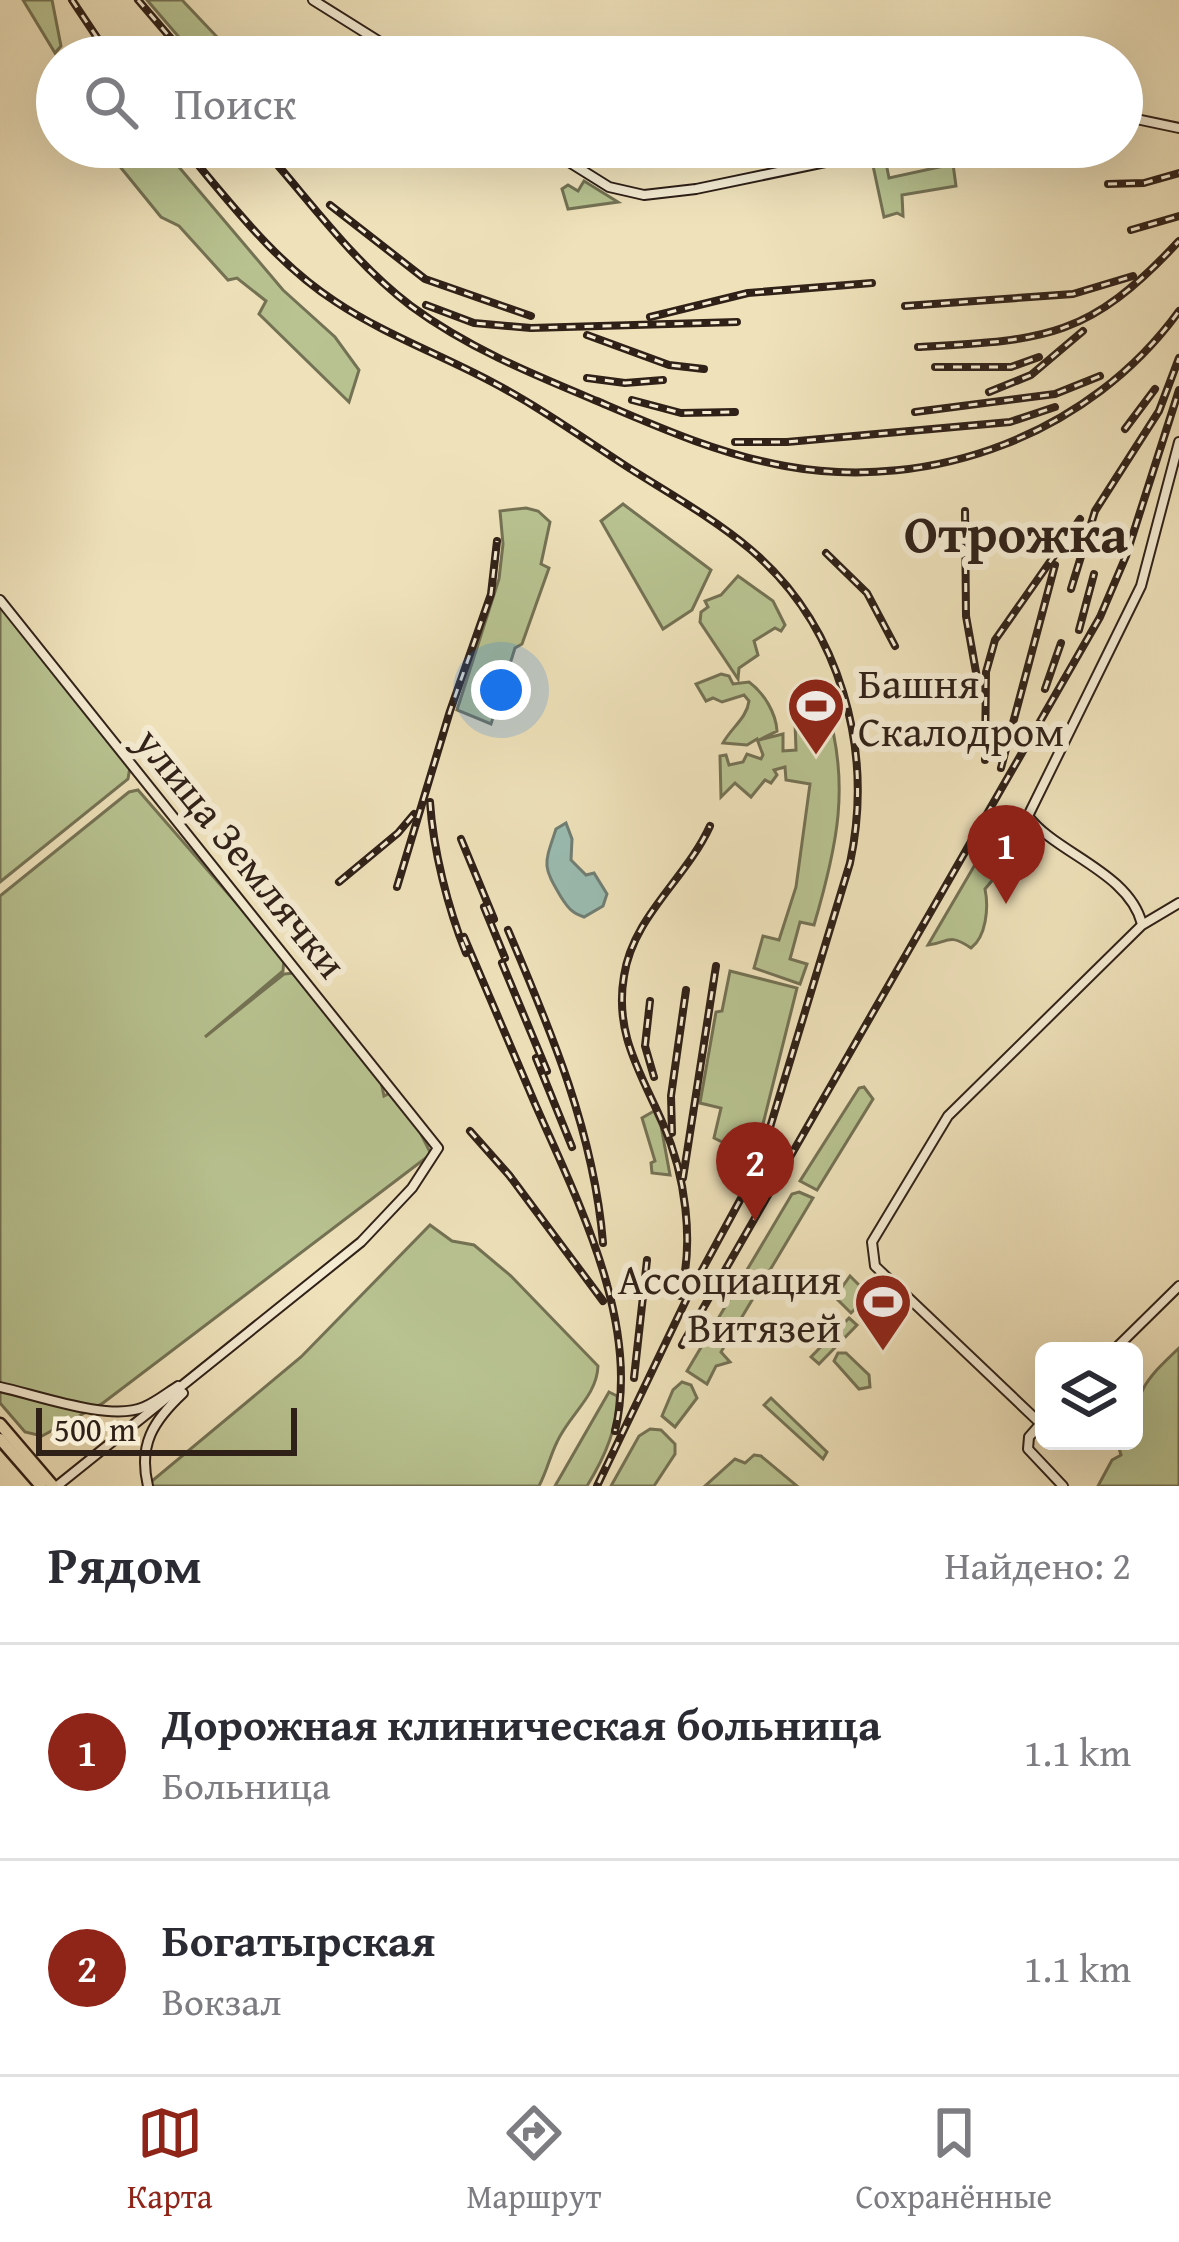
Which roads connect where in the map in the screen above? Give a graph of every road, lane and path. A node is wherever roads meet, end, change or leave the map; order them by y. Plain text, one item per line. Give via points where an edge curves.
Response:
1 (313, 0) edge
2 (370, 36) edge
3 (1143, 120) edge
4 (1179, 128) edge
5 (579, 168) edge
6 (797, 168) edge
7 (1179, 442) edge
8 (0, 600) edge
9 (1179, 903) edge
10 (1142, 925) junction
11 (1179, 1286) edge
12 (1122, 1342) edge
13 (228, 1350) junction
14 (0, 1387) edge
15 (1035, 1414) edge
16 (0, 1424) edge
17 (1035, 1430) edge
18 (0, 1439) edge
19 (41, 1486) edge
20 (55, 1486) edge
21 (148, 1486) edge
22 (1063, 1486) edge

1 - 2 street
3 - 4 street
5 - 6 street via 644,196
7 - 10 street via 1141,586 1028,818 1088,860 1137,909
8 - 13 street, улица Землячки via 438,1148 374,1230
9 - 10 street
10 - 15 street via 948,1116 870,1248 874,1265
11 - 12 street
13 - 14 street via 127,1412
13 - 20 street
13 - 21 street via 148,1434
16 - 20 highway
17 - 22 street via 1028,1440 1034,1458
18 - 19 highway

